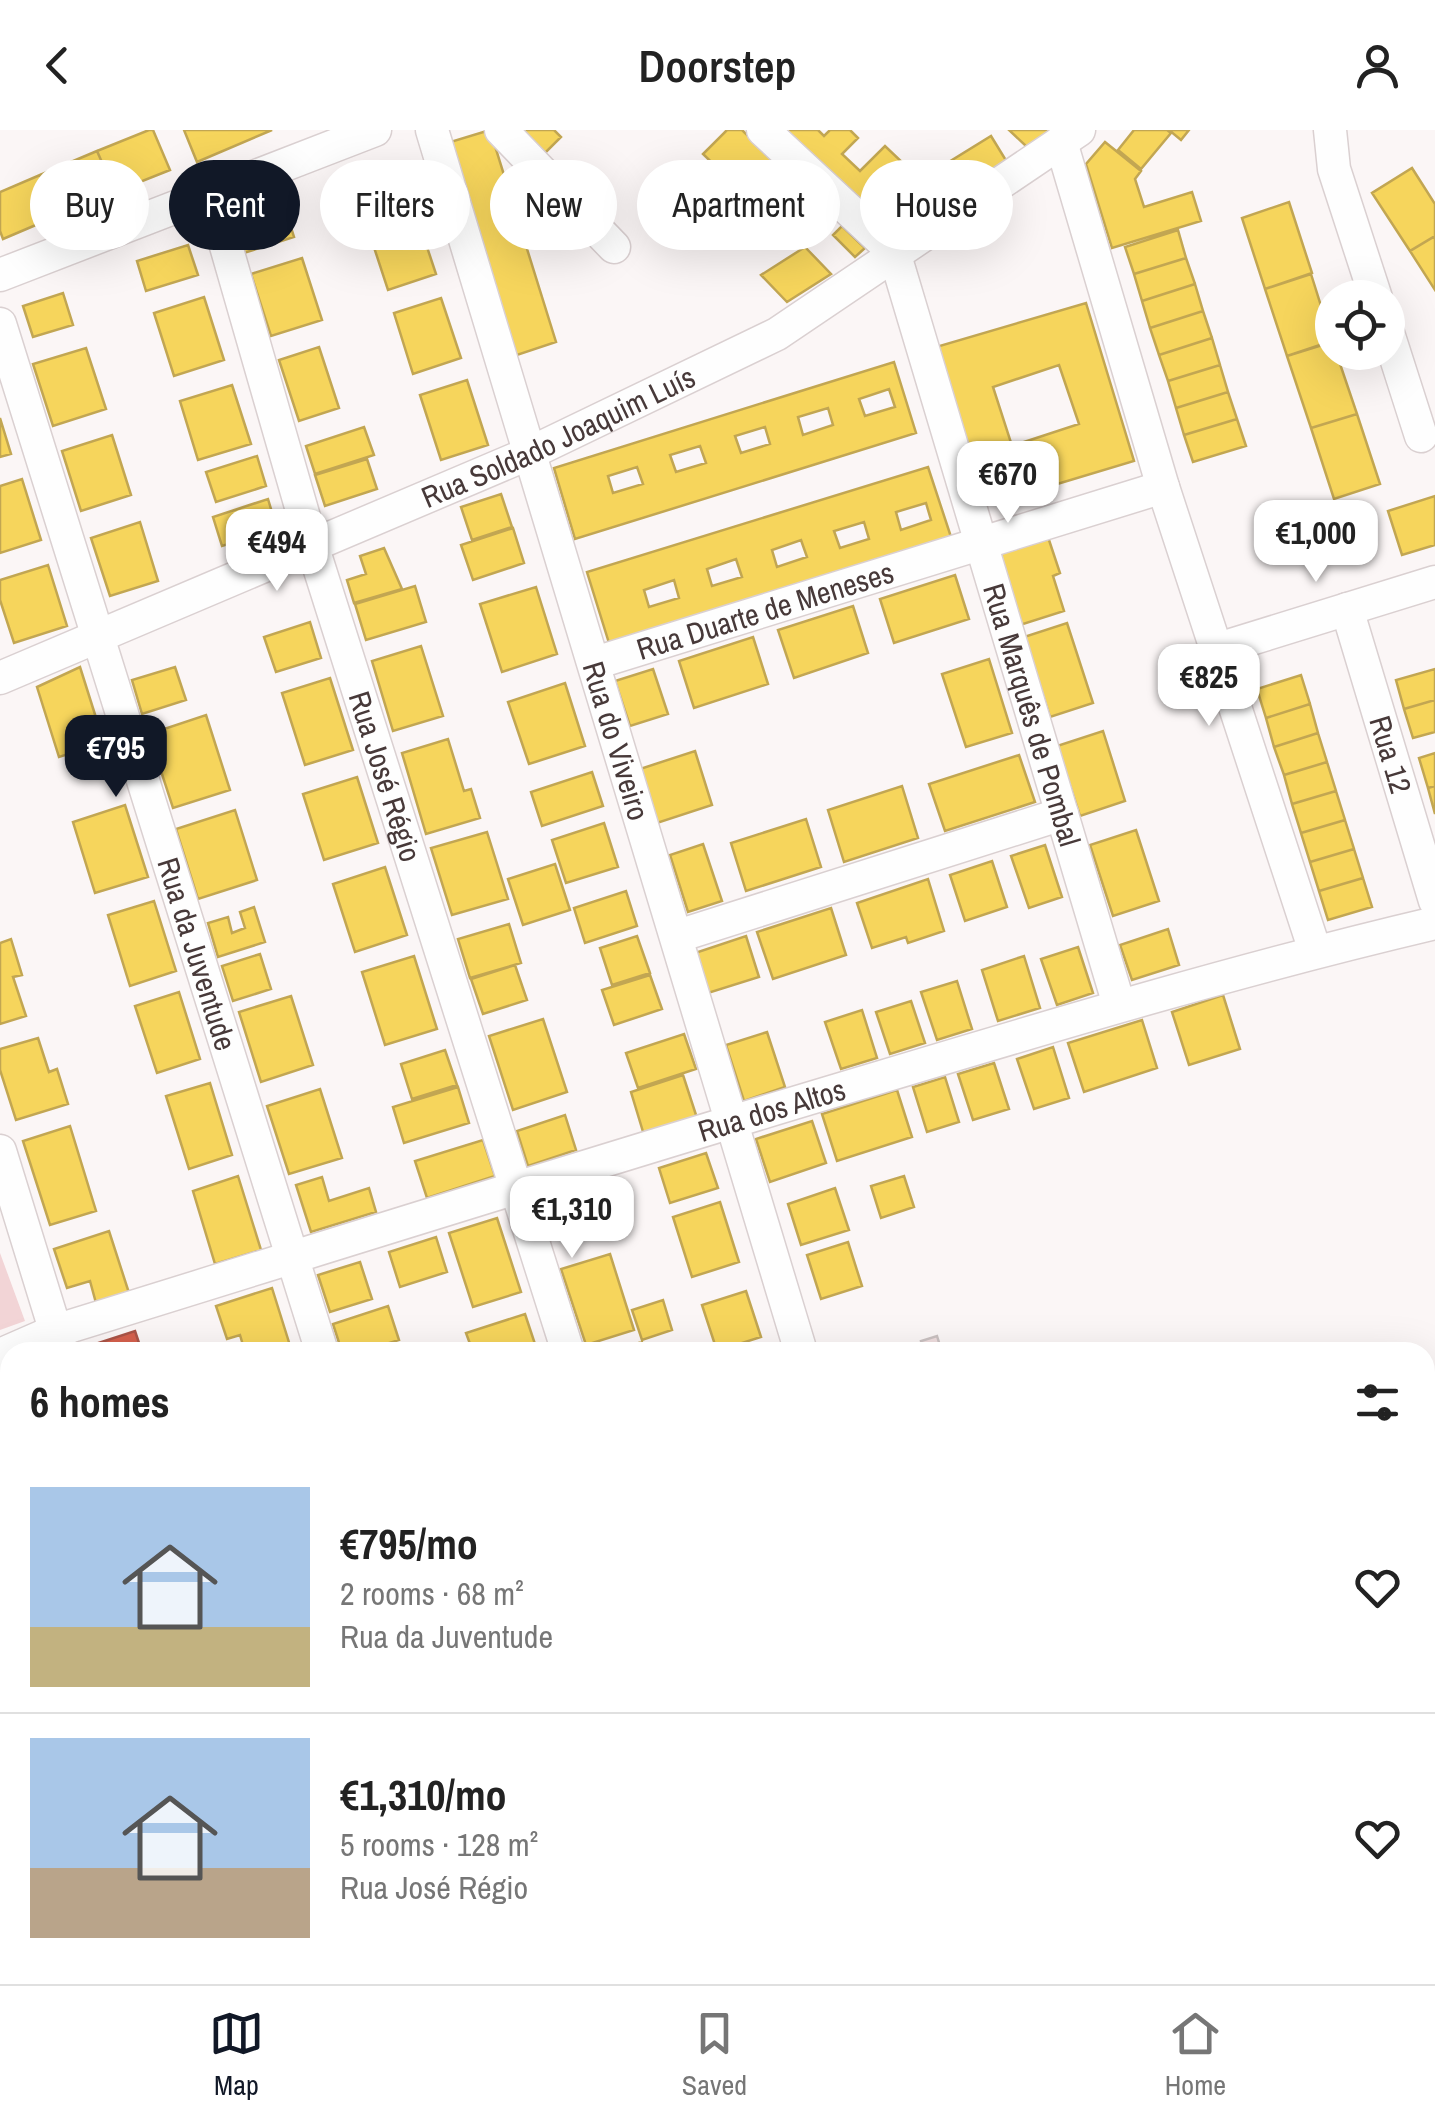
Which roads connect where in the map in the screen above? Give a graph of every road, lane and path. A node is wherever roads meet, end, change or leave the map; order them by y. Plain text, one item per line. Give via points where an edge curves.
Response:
1 (375, 130) edge
2 (432, 130) edge
3 (500, 130) edge
4 (763, 130) edge
5 (1330, 130) edge
6 (1070, 136) edge
7 (298, 160) edge
8 (529, 160) edge
9 (169, 210) edge
10 (227, 250) edge
11 (894, 252) junction
12 (0, 275) edge
13 (1370, 280) edge
14 (0, 324) edge
15 (1400, 370) edge
16 (1421, 436) dead end
17 (530, 453) junction
18 (1163, 488) junction
19 (980, 543) junction
20 (312, 545) junction
21 (1435, 582) edge
22 (1347, 609) junction
23 (98, 637) junction
24 (1215, 650) junction
25 (595, 663) junction
26 (0, 678) edge
27 (1062, 814) junction
28 (1435, 901) edge
29 (1435, 922) edge
30 (678, 936) junction
31 (1315, 951) junction
32 (1119, 1006) junction
33 (732, 1121) junction
34 (0, 1151) edge
35 (516, 1189) junction
36 (293, 1258) junction
37 (59, 1342) edge
38 (319, 1342) edge
39 (565, 1342) edge
40 (798, 1342) edge

1 - 7 street
2 - 17 street, Rua do Viveiro
3 - 8 street
4 - 11 street
5 - 13 street via 1334,169
6 - 11 street, Rua Soldado Joaquim Luís
6 - 18 street
9 - 12 street
10 - 20 street, Rua José Régio
11 - 17 street, Rua Soldado Joaquim Luís via 777,334
11 - 19 street, Rua Marquês de Pombal
14 - 23 street, Rua da Juventude
15 - 16 street
17 - 20 street, Rua Soldado Joaquim Luís
17 - 25 street, Rua do Viveiro
18 - 19 street, Rua Duarte de Meneses
18 - 24 street
19 - 25 street, Rua Duarte de Meneses
19 - 27 street, Rua Marquês de Pombal
20 - 23 street, Rua Soldado Joaquim Luís
20 - 35 street, Rua José Régio
21 - 22 street
22 - 24 street
22 - 28 street, Rua 12
23 - 26 street, Rua Soldado Joaquim Luís
23 - 36 street, Rua da Juventude
24 - 31 street
25 - 30 street, Rua do Viveiro
27 - 30 street
27 - 32 street, Rua Marquês de Pombal
29 - 31 street, Rua dos Altos
30 - 33 street, Rua do Viveiro
31 - 32 street, Rua dos Altos
32 - 33 street, Rua dos Altos
33 - 35 street, Rua dos Altos
33 - 40 street, Rua do Viveiro
34 - 37 street
35 - 36 street, Rua dos Altos
35 - 39 street, Rua José Régio
36 - 37 street, Rua dos Altos
36 - 38 street, Rua da Juventude

